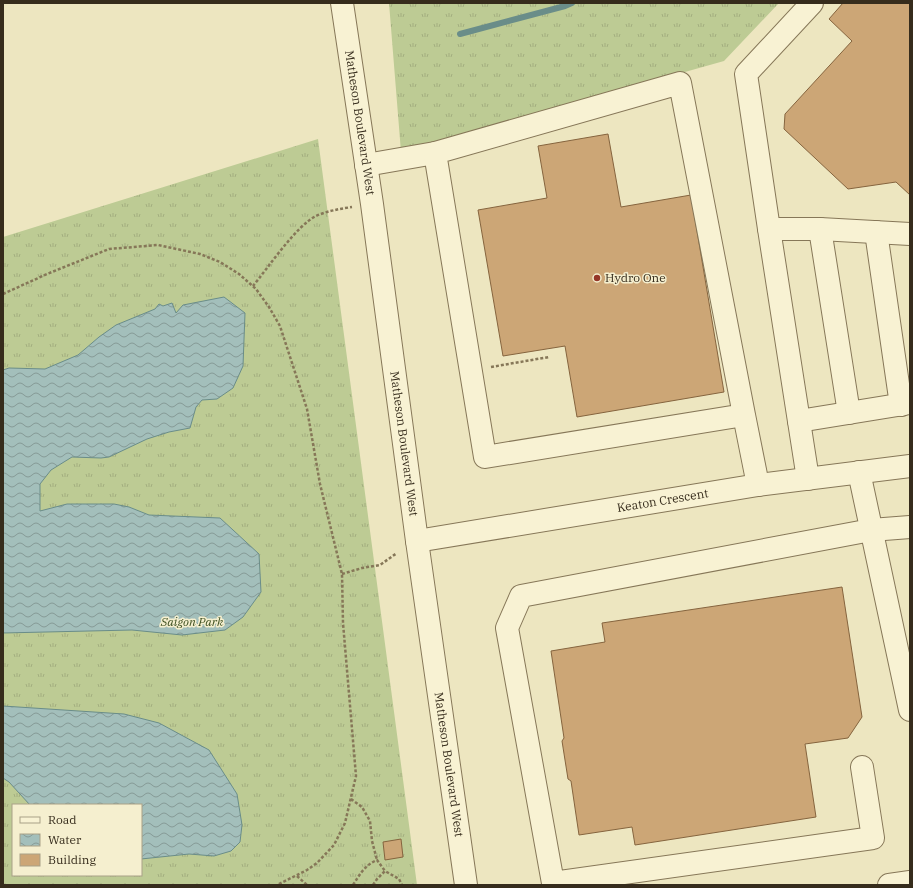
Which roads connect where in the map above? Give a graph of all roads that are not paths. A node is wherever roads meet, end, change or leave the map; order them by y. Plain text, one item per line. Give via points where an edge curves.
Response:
1 (342, 3) edge
2 (812, 3) edge
3 (435, 153) junction
4 (366, 165) junction
5 (769, 229) junction
6 (820, 229) junction
7 (876, 232) junction
8 (910, 234) edge
9 (905, 404) edge
10 (849, 413) junction
11 (744, 415) junction
12 (799, 421) junction
13 (910, 466) edge
14 (859, 472) junction
15 (808, 479) junction
16 (758, 485) junction
17 (910, 527) edge
18 (871, 530) junction
19 (417, 541) junction
20 (910, 710) edge
21 (862, 767) dead end
22 (910, 882) edge
23 (545, 884) edge
24 (466, 885) edge
25 (889, 885) edge

1 - 4 street, Matheson Boulevard West
2 - 5 street via 746,74
3 - 4 street
3 - 11 street via 485,458
3 - 11 street via 680,83
4 - 19 street, Matheson Boulevard West
5 - 6 street
5 - 12 street
6 - 7 street
6 - 10 street
7 - 8 street
7 - 9 street
9 - 10 street
10 - 12 street
11 - 16 street
12 - 15 street
13 - 14 street, Keaton Crescent
14 - 15 street, Keaton Crescent
14 - 18 street
15 - 16 street, Keaton Crescent
16 - 19 street, Keaton Crescent
17 - 18 street
18 - 20 street
18 - 23 street via 521,596 507,628
19 - 24 street, Matheson Boulevard West
21 - 23 street via 873,838
22 - 25 street

